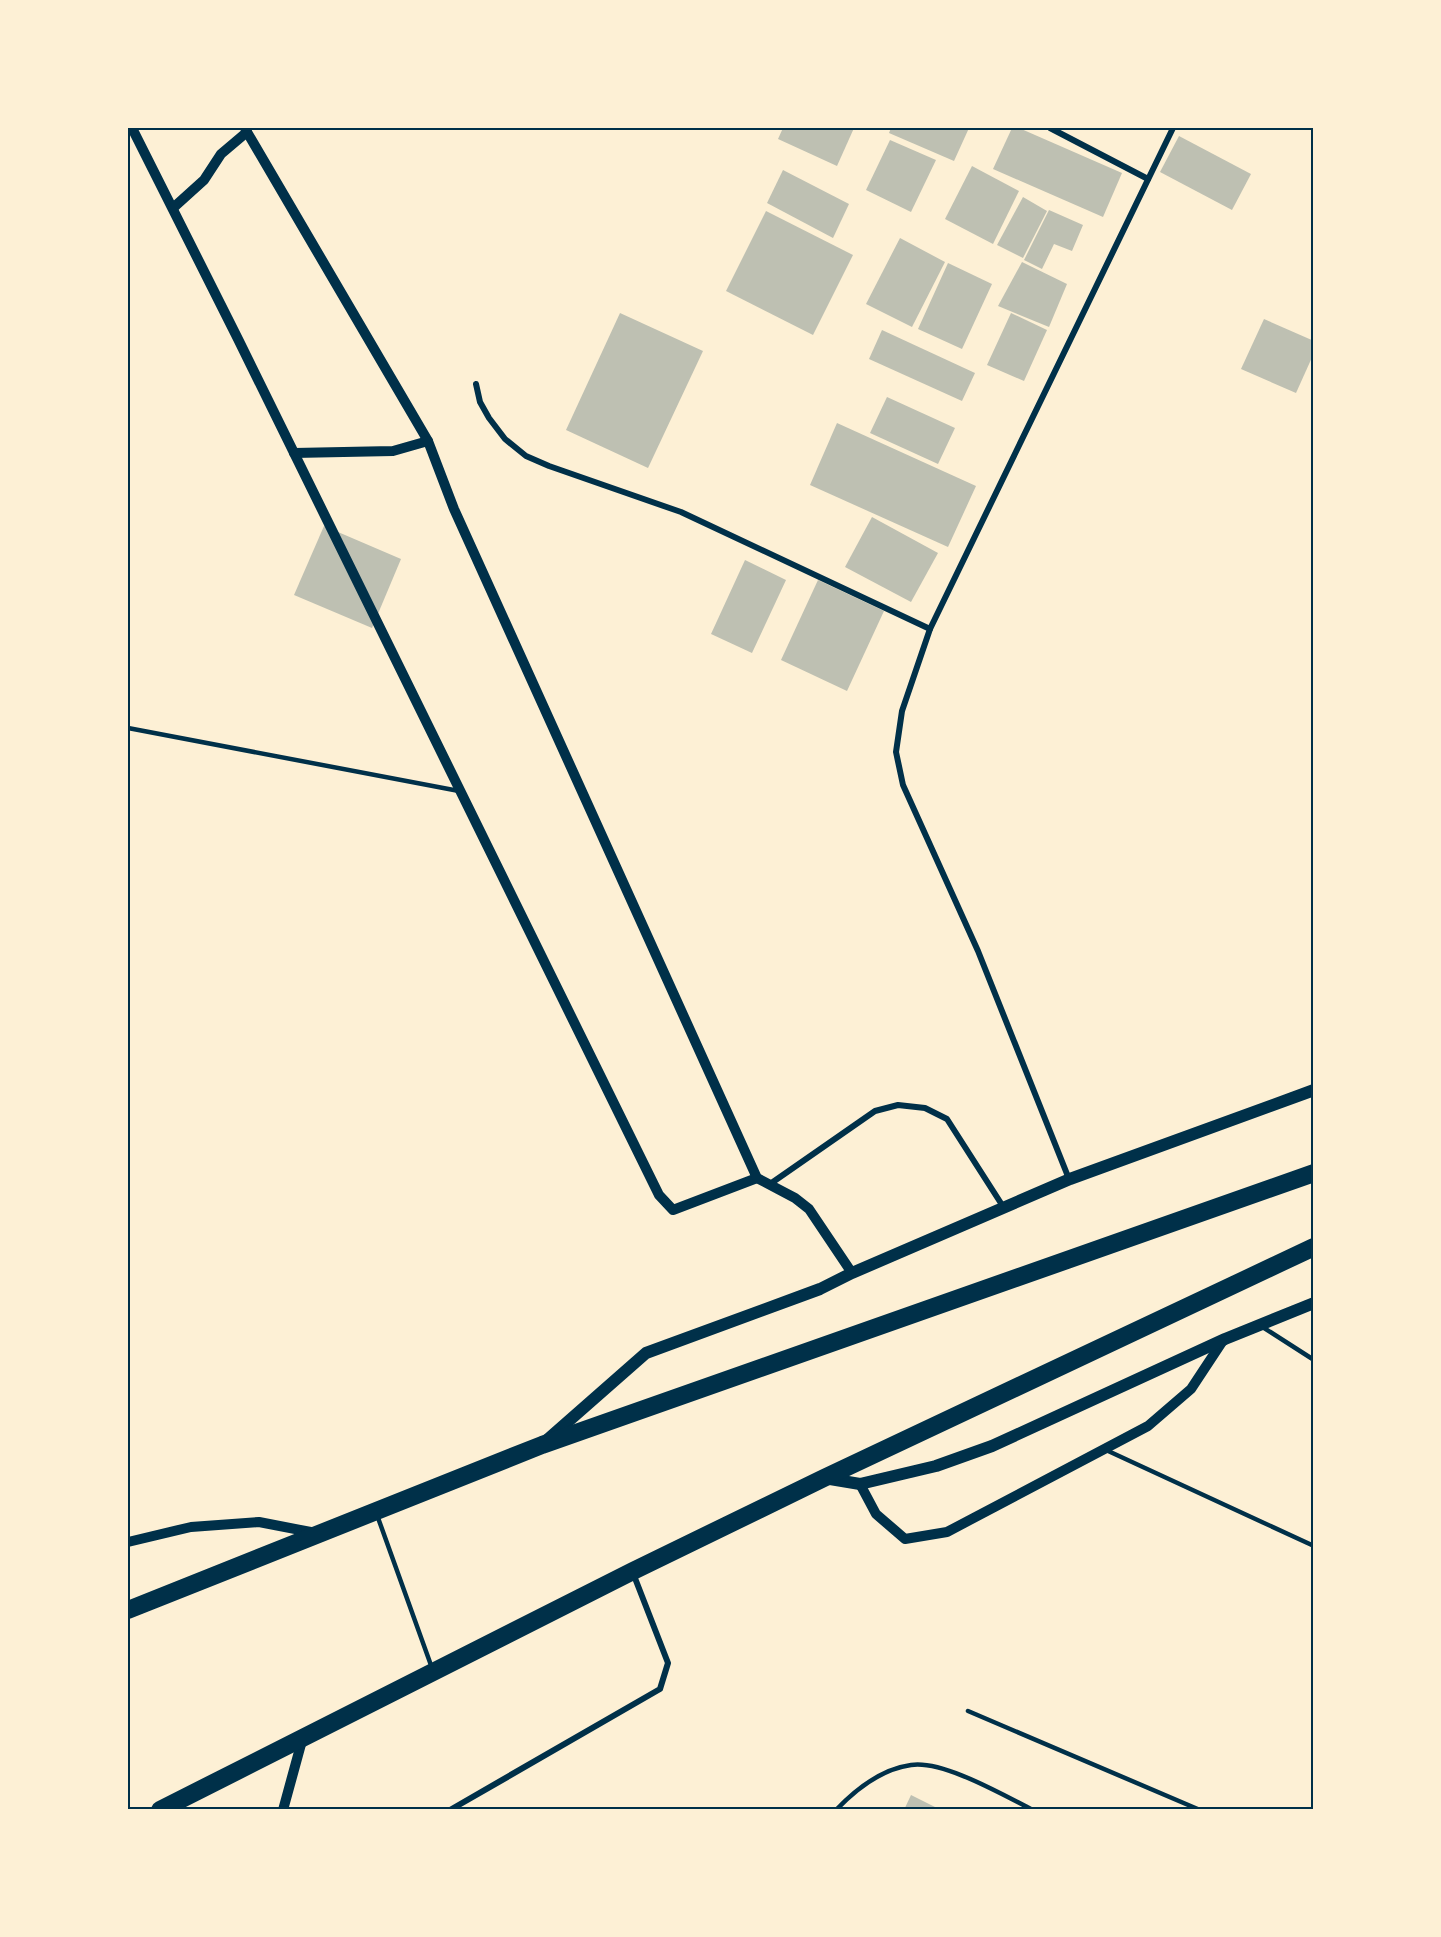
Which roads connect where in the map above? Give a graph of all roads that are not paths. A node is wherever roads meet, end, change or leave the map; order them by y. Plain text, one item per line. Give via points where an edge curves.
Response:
1 (132, 128) edge
2 (1050, 128) edge
3 (1173, 128) edge
4 (246, 130) edge
5 (1148, 179) junction
6 (173, 208) junction
7 (476, 384) dead end
8 (428, 441) junction
9 (294, 453) junction
10 (930, 630) junction
11 (128, 728) edge
12 (459, 791) junction
13 (1314, 1090) edge
14 (1314, 1173) edge
15 (756, 1178) junction
16 (1070, 1179) junction
17 (769, 1184) junction
18 (1004, 1208) junction
19 (1314, 1247) edge
20 (852, 1273) junction
21 (1314, 1303) edge
22 (1259, 1325) junction
23 (1225, 1339) junction
24 (1314, 1360) edge
25 (542, 1445) junction
26 (1104, 1449) junction
27 (824, 1478) junction
28 (860, 1484) junction
29 (375, 1512) junction
30 (320, 1533) junction
31 (128, 1542) edge
32 (1314, 1546) edge
33 (633, 1571) junction
34 (128, 1610) edge
35 (433, 1670) junction
36 (968, 1711) dead end
37 (303, 1736) junction
38 (160, 1809) edge
39 (283, 1809) edge
40 (450, 1809) edge
41 (836, 1809) edge
42 (1033, 1809) edge
43 (1200, 1809) edge

1 - 6 street
2 - 5 street
3 - 5 street
4 - 6 street via 221,154 204,180
4 - 8 street
5 - 10 street
6 - 9 street
7 - 10 street via 489,418 504,439 526,456 681,512
8 - 9 street via 393,451
8 - 15 street via 459,520
9 - 12 street
10 - 16 street via 902,711 896,752 903,785 978,951
11 - 12 lane
12 - 15 street via 659,1195 673,1210
13 - 16 main road
14 - 25 highway
15 - 17 street
16 - 18 main road
17 - 18 street via 875,1111 916,1107 947,1119
17 - 20 street via 812,1211
18 - 20 main road
19 - 27 highway
20 - 25 main road via 820,1289 646,1353
21 - 22 main road
22 - 23 main road
22 - 24 lane
23 - 26 street via 1191,1389 1148,1426
23 - 28 main road via 992,1446 936,1466
25 - 29 highway
26 - 28 street via 947,1532 905,1539 876,1514
26 - 32 lane
27 - 28 main road
27 - 33 highway
29 - 30 highway
29 - 35 lane
30 - 31 street via 259,1522 191,1527
30 - 34 highway
33 - 35 highway
33 - 40 street via 668,1663 660,1689
35 - 37 highway
36 - 43 lane
37 - 38 highway
37 - 39 street
41 - 42 lane via 880,1774 913,1764 951,1770

